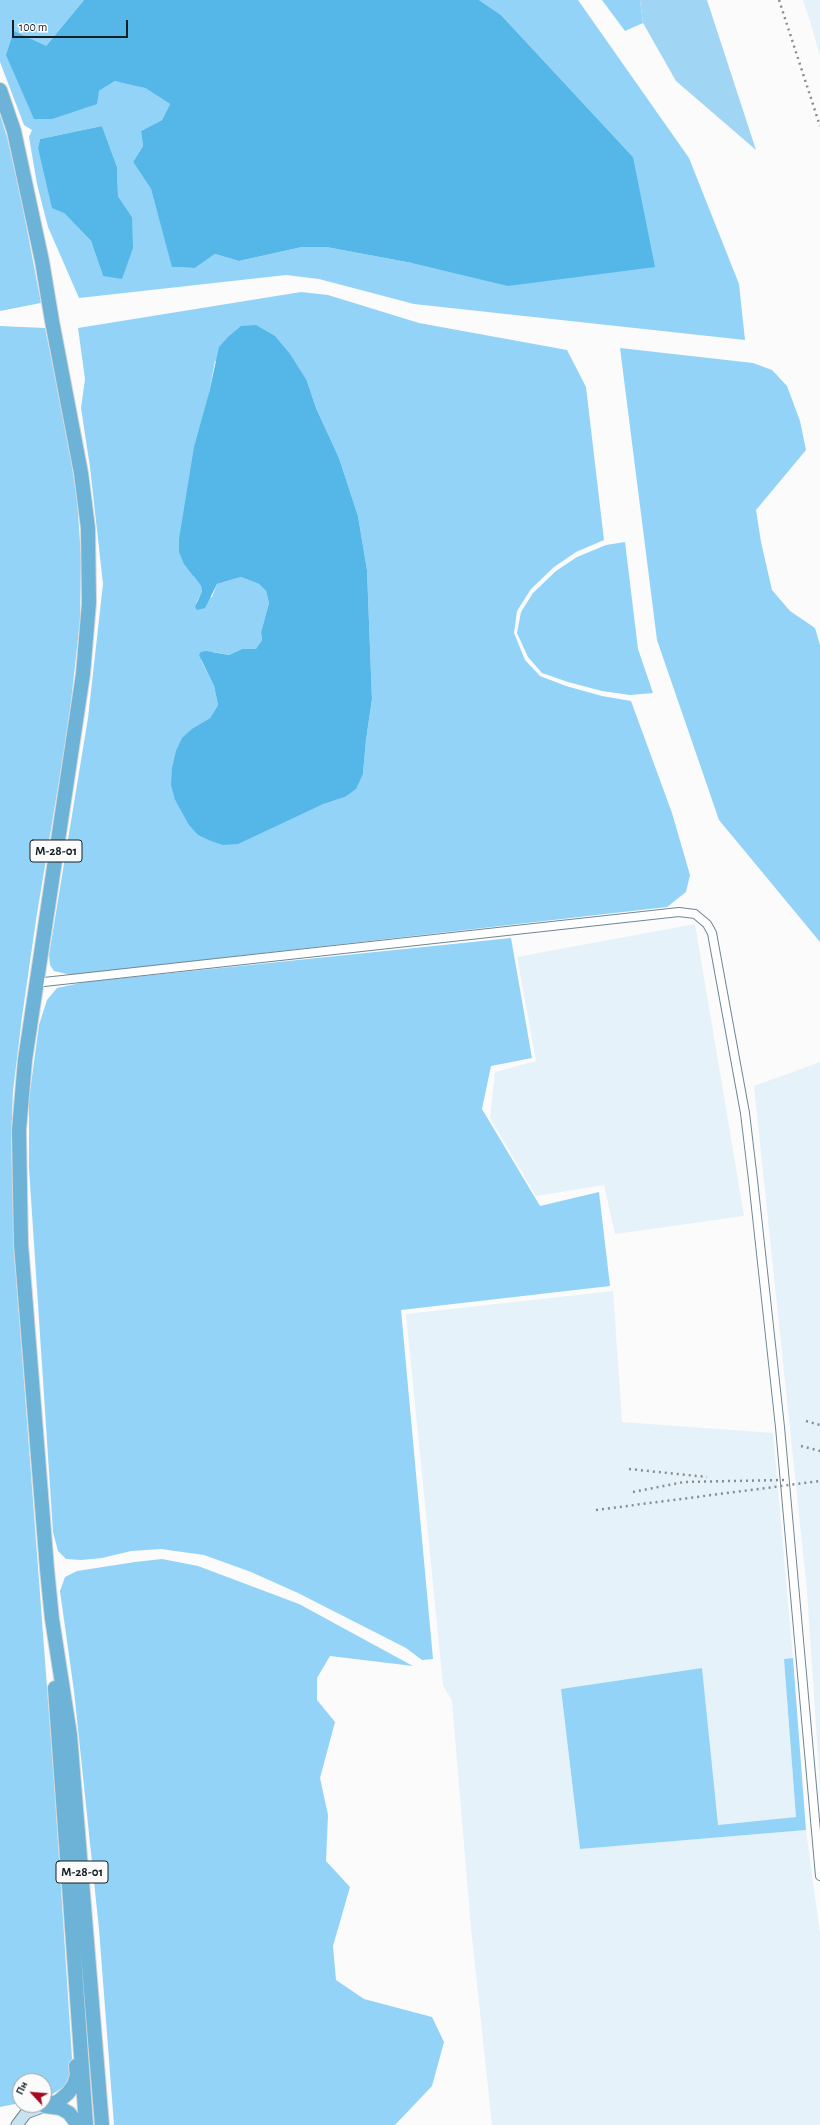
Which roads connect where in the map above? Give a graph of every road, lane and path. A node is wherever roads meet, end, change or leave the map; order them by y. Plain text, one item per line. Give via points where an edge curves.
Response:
1 (0, 90) edge
2 (35, 983) junction
3 (52, 1619) junction
4 (820, 1876) edge
5 (72, 1922) junction
6 (100, 2100) junction
7 (52, 2104) edge
8 (52, 2107) edge
9 (26, 2113) edge
10 (17, 2125) edge
11 (78, 2125) edge
12 (86, 2125) edge
13 (102, 2125) edge
14 (107, 2125) edge

1 - 2 highway, М-28-01 via 14,131 42,261 81,473 88,528 89,603 83,674
2 - 3 highway, М-28-01 via 25,1060 20,1130 20,1213
2 - 4 street via 679,912 695,914 707,924 712,933 745,1113 753,1180 780,1427
3 - 5 highway, М-28-01 via 57,1736
3 - 6 highway, М-28-01 via 70,1735
5 - 7 highway via 69,1959 77,2075 68,2093
5 - 12 highway, М-28-01
6 - 13 highway, М-28-01
6 - 14 highway
8 - 11 highway via 69,2113
9 - 10 main road

